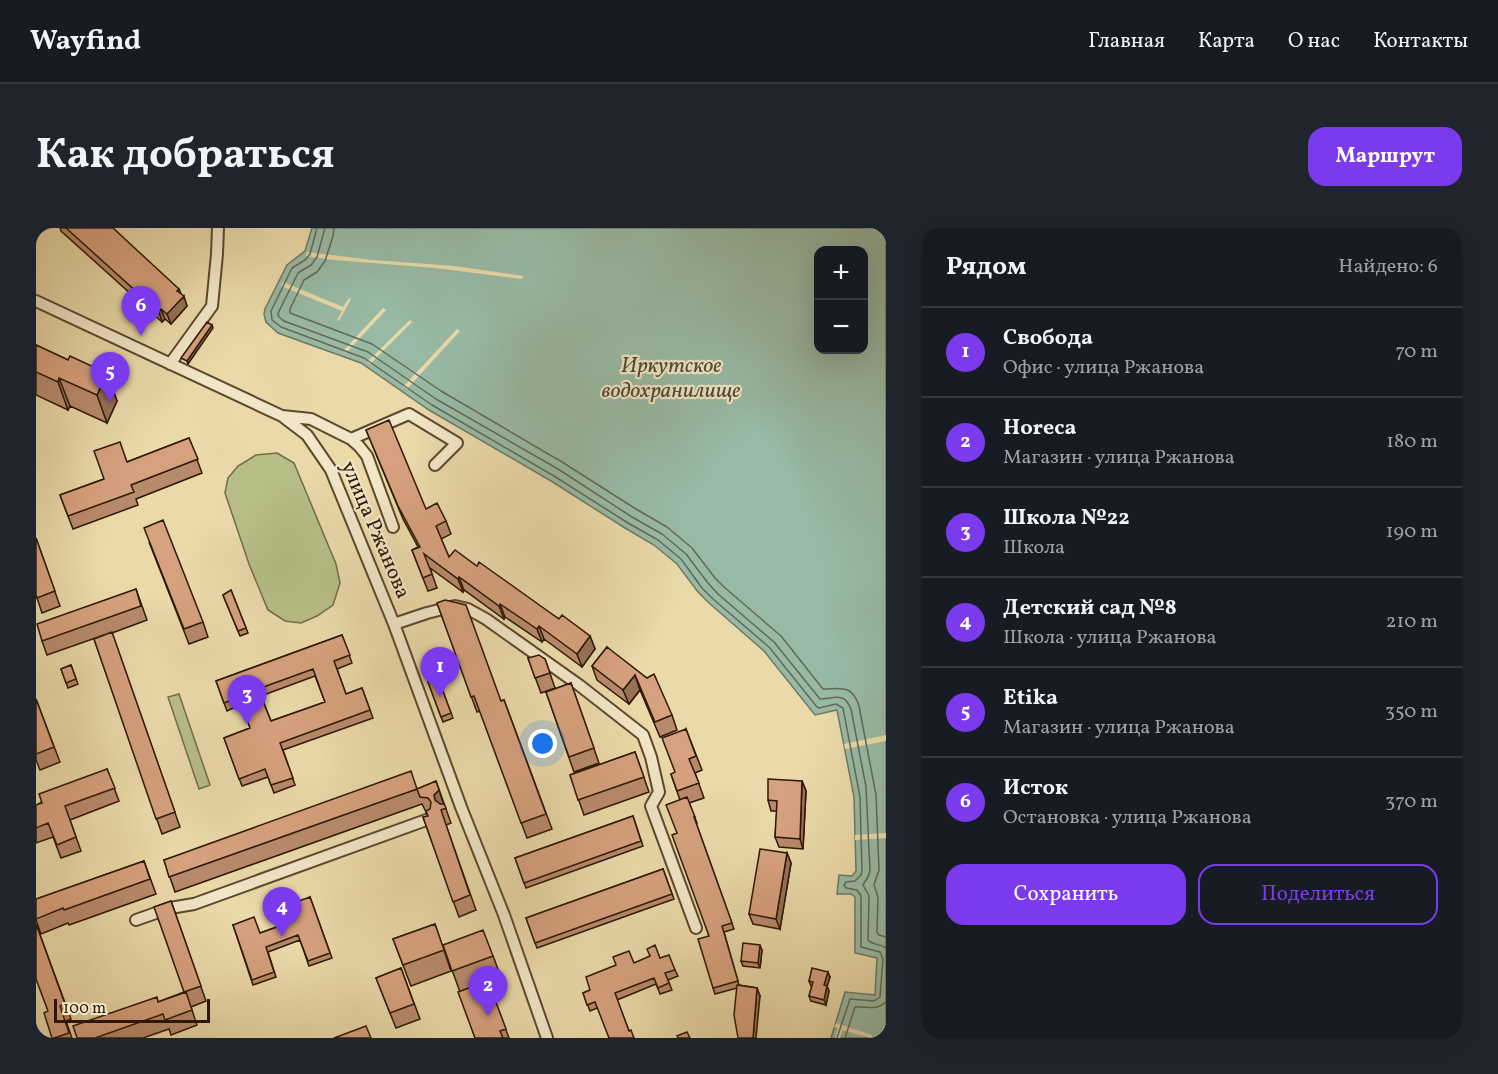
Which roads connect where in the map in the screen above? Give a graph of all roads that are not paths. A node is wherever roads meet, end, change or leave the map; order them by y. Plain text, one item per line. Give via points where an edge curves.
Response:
1 (218, 228) edge
2 (36, 301) edge
3 (170, 364) junction
4 (282, 416) junction
5 (351, 439) junction
6 (435, 465) dead end
7 (393, 527) dead end
8 (394, 624) junction
9 (429, 819) edge
10 (136, 920) dead end
11 (696, 928) dead end
12 (547, 1038) edge

1 - 3 street via 212,306
2 - 3 street, улица Ржанова
3 - 4 street, улица Ржанова
4 - 5 street via 311,419
4 - 8 street, улица Ржанова via 307,435 331,470
5 - 6 street via 409,414 457,443
5 - 7 street via 367,456
8 - 11 street, улица Ржанова via 455,606 468,609 643,735 659,792 651,806
8 - 12 street, улица Ржанова via 457,809 504,915
9 - 10 street via 194,904

